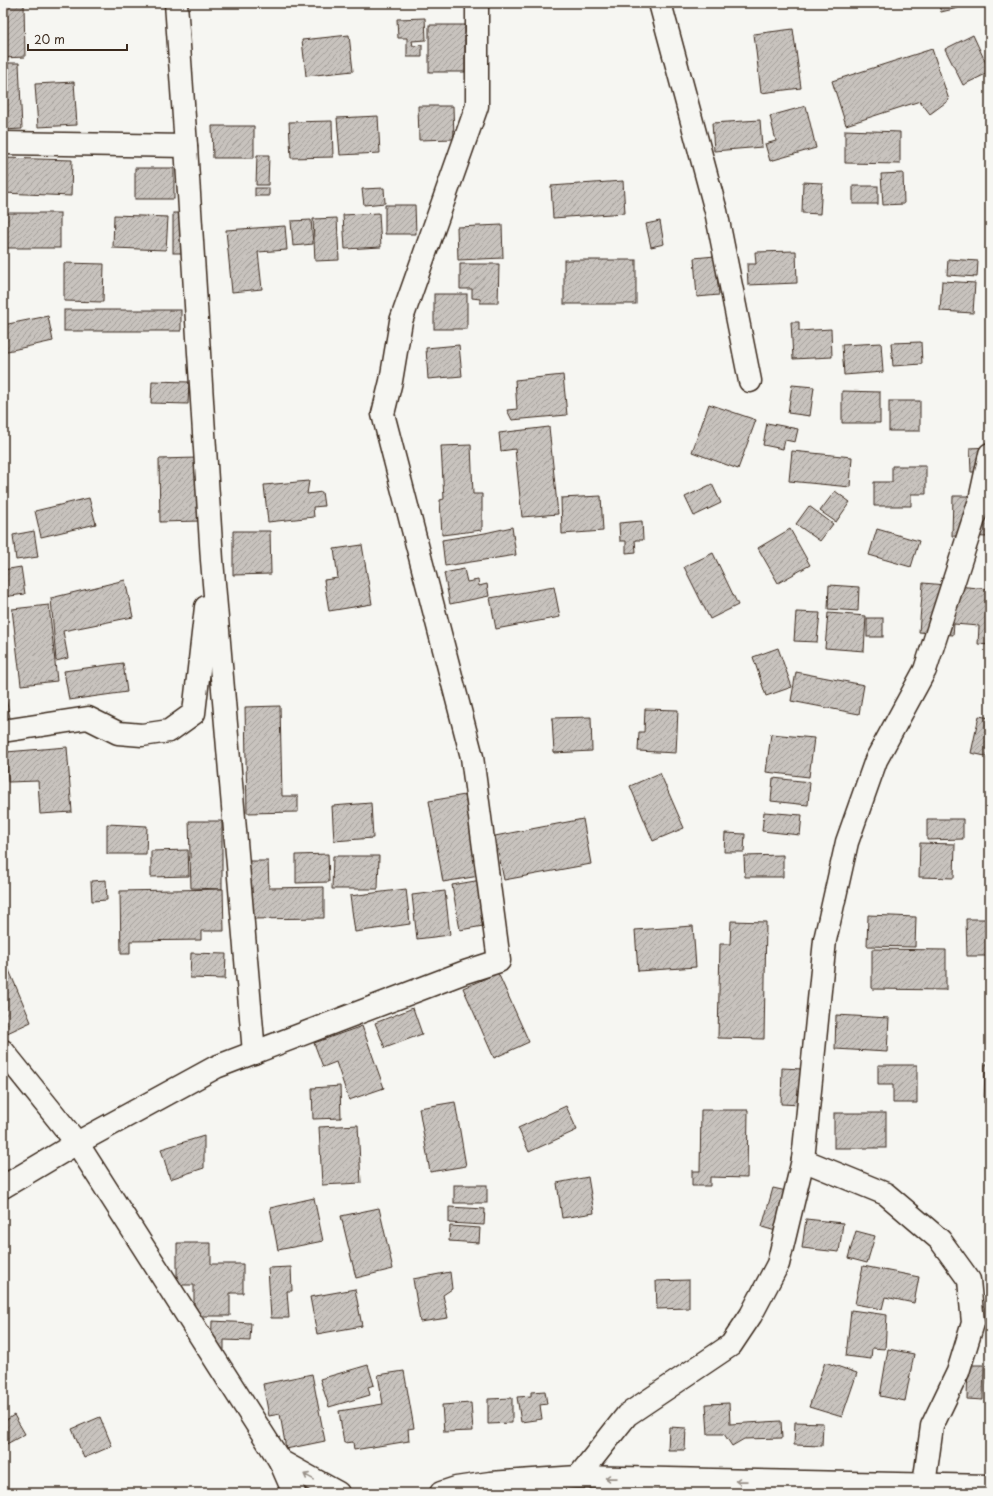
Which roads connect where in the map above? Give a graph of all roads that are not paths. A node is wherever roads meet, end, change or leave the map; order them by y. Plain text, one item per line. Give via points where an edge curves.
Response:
1 (176, 3) edge
2 (478, 3) edge
3 (660, 3) edge
4 (3, 142) edge
5 (186, 146) junction
6 (750, 381) dead end
7 (990, 454) edge
8 (212, 560) junction
9 (3, 731) edge
10 (3, 1051) edge
11 (254, 1053) junction
12 (77, 1143) junction
13 (803, 1160) junction
14 (3, 1187) edge
15 (280, 1461) junction
16 (578, 1477) junction
17 (924, 1485) junction
18 (990, 1486) edge
19 (294, 1493) edge
20 (338, 1493) edge
21 (441, 1493) edge

1 - 5 street
2 - 11 street via 477,106 401,321 383,414 472,757 499,961
3 - 6 street via 716,211
4 - 5 street
5 - 8 street
7 - 13 street via 980,500 925,670 876,760 848,842 826,940
8 - 9 street via 194,713 170,731 142,735 118,733 88,718
8 - 11 street
10 - 12 street
11 - 12 street via 216,1067
12 - 14 street
12 - 15 street
13 - 16 street via 778,1264 751,1315 731,1345 627,1415
13 - 17 street via 886,1194 940,1240 969,1280 973,1323 958,1372 932,1426
15 - 19 street
20 -> 15 street
17 -> 16 street
16 - 21 street via 490,1483
17 - 18 street

